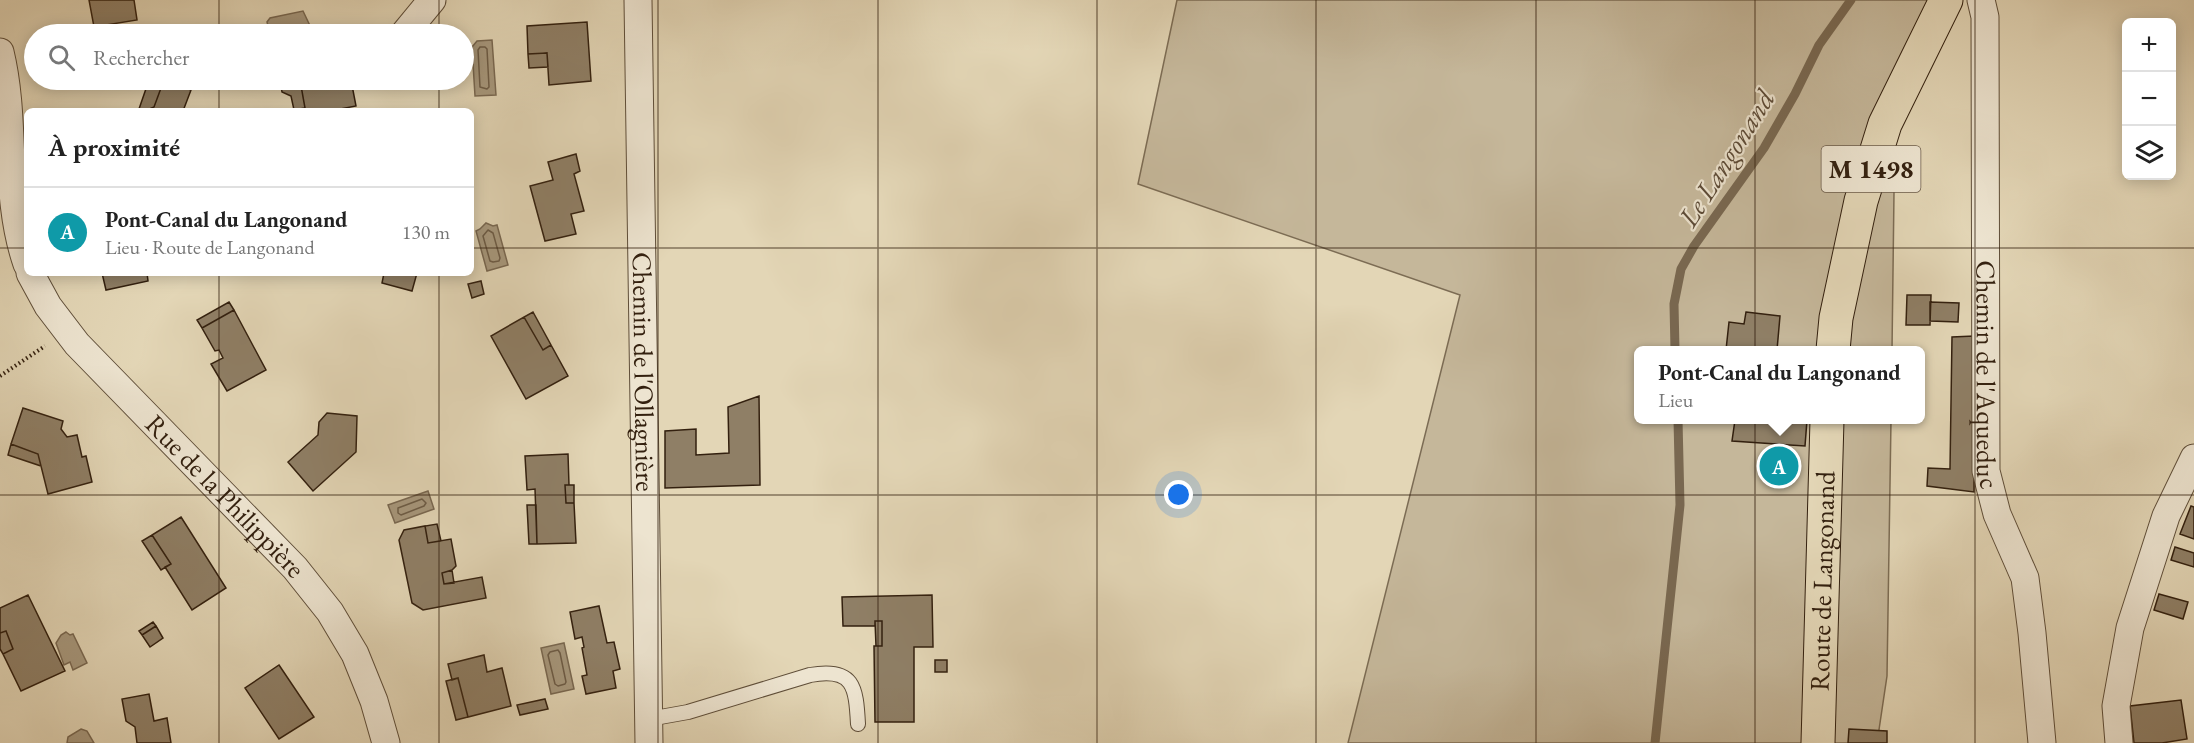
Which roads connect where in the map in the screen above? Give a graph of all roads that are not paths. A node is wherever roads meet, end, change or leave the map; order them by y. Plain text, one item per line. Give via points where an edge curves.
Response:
1 (432, 0) edge
2 (638, 0) edge
3 (1946, 0) edge
4 (1981, 0) edge
5 (412, 24) edge
6 (0, 52) edge
7 (24, 255) edge
8 (32, 276) edge
9 (1833, 346) edge
10 (1827, 424) edge
11 (2194, 458) edge
12 (858, 724) dead end
13 (649, 731) edge
14 (386, 743) edge
15 (1818, 743) edge
16 (2042, 743) edge
17 (2119, 743) edge

1 - 5 street
2 - 13 street, Chemin de l'Ollagnière
3 - 9 main road, M 1498 via 1885,124 1861,201
4 - 16 street, Chemin de l'Aqueduc via 1985,17 1986,471 1997,514 2025,578
6 - 7 street via 6,78 14,209
8 - 14 street, Rue de la Philippière via 48,306 78,344 295,568 330,612 355,654
10 - 15 main road, Route de Langonand
11 - 17 street via 2166,516 2130,628 2116,706
12 - 13 lane via 857,696 851,683 828,672 688,712

